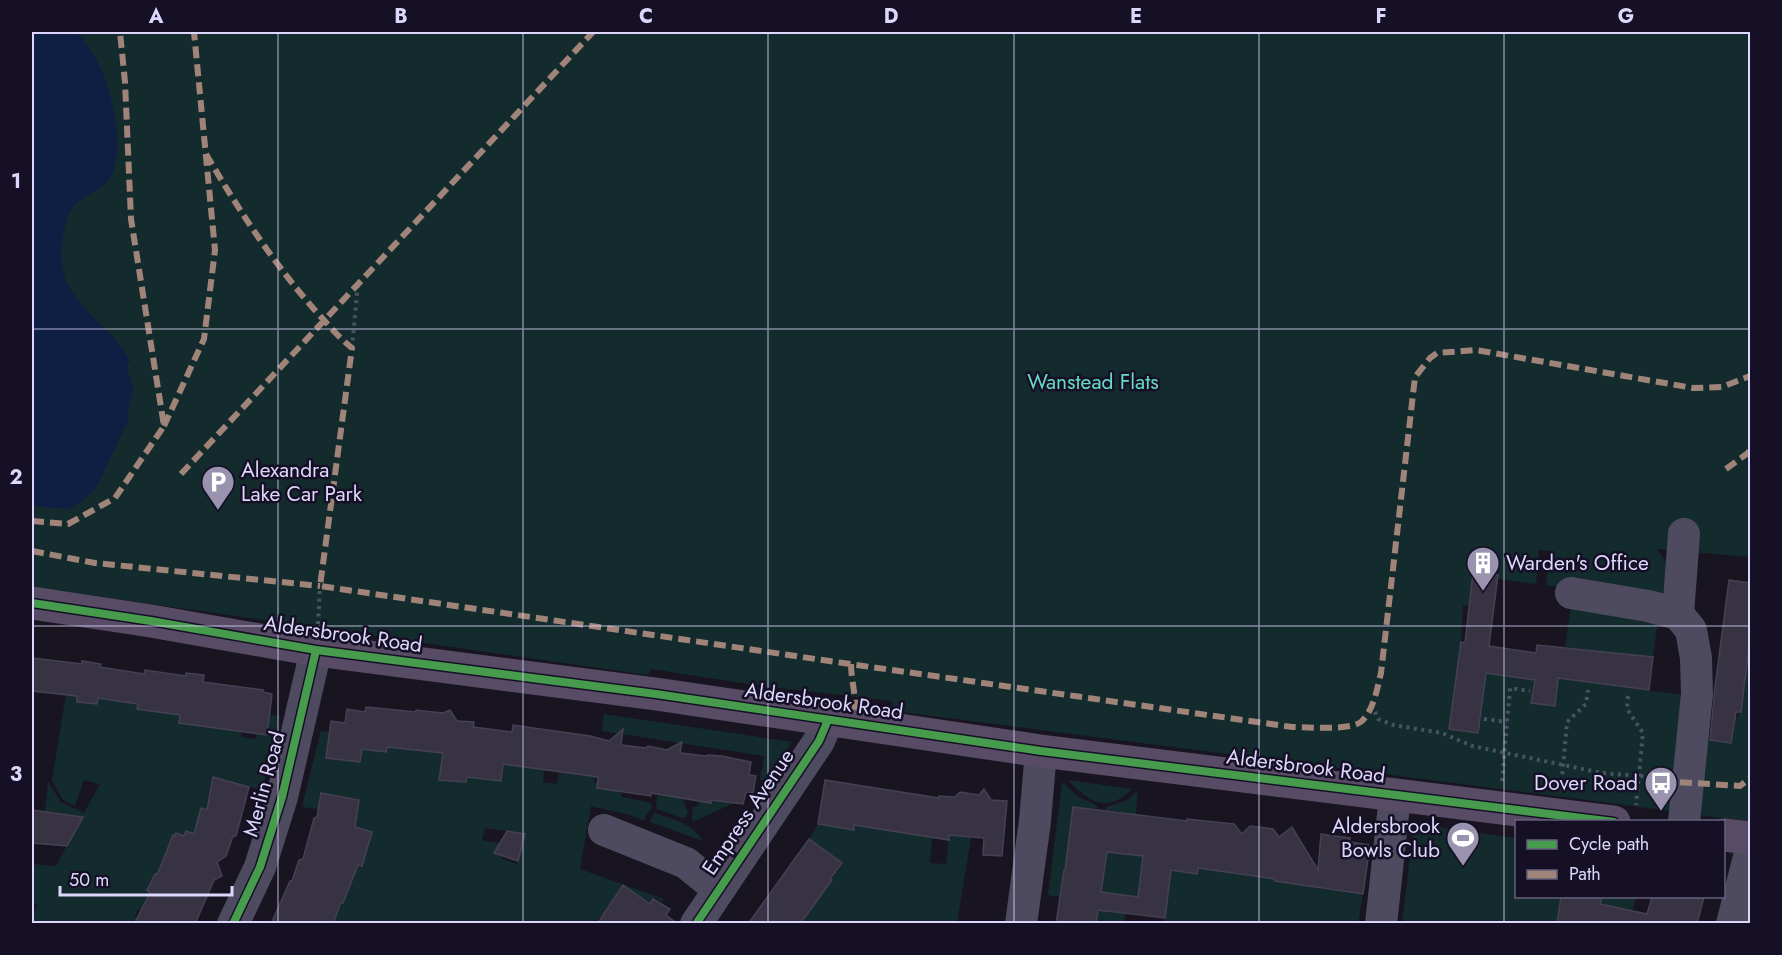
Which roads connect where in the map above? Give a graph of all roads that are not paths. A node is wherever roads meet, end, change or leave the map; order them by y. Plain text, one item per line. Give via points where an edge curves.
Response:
1 (1684, 534) dead end
2 (1571, 593) dead end
3 (32, 603) edge
4 (1678, 614) junction
5 (316, 650) junction
6 (828, 720) junction
7 (1041, 751) junction
8 (1395, 795) junction
9 (1625, 814) edge
10 (1684, 820) edge
11 (604, 830) dead end
12 (1725, 835) edge
13 (1750, 838) edge
14 (1750, 853) edge
15 (718, 889) junction
16 (233, 924) edge
17 (696, 924) edge
18 (1020, 924) edge
19 (1381, 924) edge
20 (1732, 924) edge

1 - 4 street
2 - 4 street
3 - 5 main road, Aldersbrook Road
4 - 10 street via 1691,630 1697,684
5 - 6 main road, Aldersbrook Road
5 - 16 street, Merlin Road via 282,797 260,867
6 - 7 main road, Aldersbrook Road
6 - 15 street, Empress Avenue via 819,741
7 - 8 main road, Aldersbrook Road
7 - 18 street
8 - 9 main road, Aldersbrook Road
8 - 19 street
11 - 15 street via 686,863
12 - 13 main road
14 - 20 street
15 - 17 street, Empress Avenue

